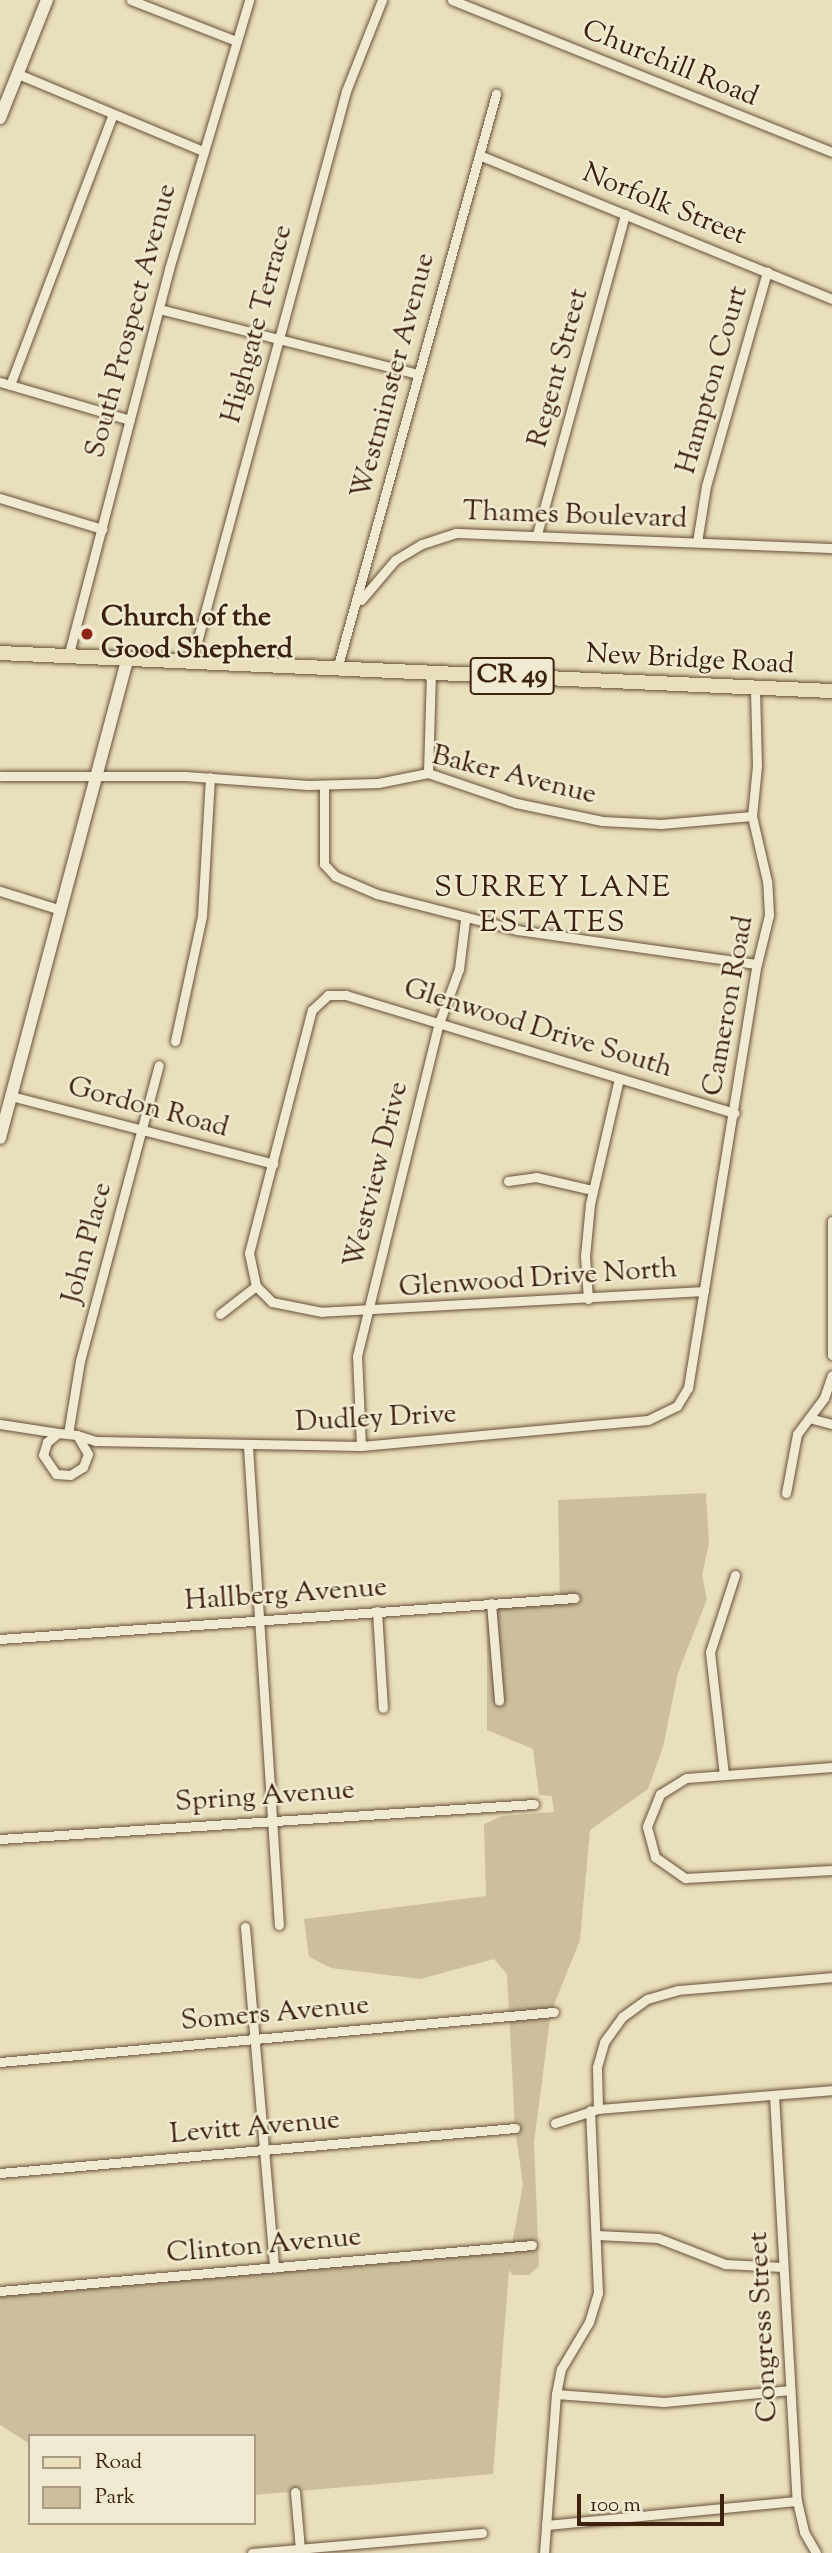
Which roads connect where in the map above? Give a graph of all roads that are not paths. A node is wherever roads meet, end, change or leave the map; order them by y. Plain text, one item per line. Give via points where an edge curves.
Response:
1 (47, 0) edge
2 (131, 0) edge
3 (249, 0) edge
4 (382, 0) edge
5 (452, 0) edge
6 (236, 41) junction
7 (18, 74) junction
8 (496, 94) dead end
9 (113, 114) junction
10 (0, 118) edge
11 (203, 151) junction
12 (832, 152) edge
13 (479, 155) junction
14 (625, 214) junction
15 (767, 272) junction
16 (832, 299) edge
17 (159, 309) junction
18 (277, 338) junction
19 (418, 374) junction
20 (0, 382) edge
21 (10, 385) junction
22 (130, 420) junction
23 (0, 498) edge
24 (102, 529) junction
25 (537, 534) junction
26 (697, 542) junction
27 (832, 548) edge
28 (353, 617) junction
29 (0, 653) edge
30 (68, 657) junction
31 (127, 661) junction
32 (191, 664) junction
33 (337, 669) junction
34 (431, 673) junction
35 (755, 687) junction
36 (832, 691) edge
37 (428, 773) junction
38 (0, 776) edge
39 (98, 776) junction
40 (210, 777) junction
41 (324, 785) junction
42 (752, 816) junction
43 (0, 891) edge
44 (61, 910) junction
45 (465, 920) junction
46 (757, 964) junction
47 (439, 1023) junction
48 (175, 1041) dead end
49 (159, 1065) dead end
50 (619, 1078) junction
51 (11, 1096) junction
52 (734, 1113) junction
53 (3, 1116) edge
54 (141, 1130) junction
55 (0, 1138) edge
56 (273, 1164) junction
57 (508, 1181) dead end
58 (592, 1190) junction
59 (832, 1221) edge
60 (256, 1286) junction
61 (704, 1291) junction
62 (588, 1298) junction
63 (367, 1313) junction
64 (220, 1314) dead end
65 (832, 1356) edge
66 (832, 1375) edge
67 (675, 1409) joint
68 (809, 1419) junction
69 (0, 1424) edge
70 (832, 1424) edge
71 (68, 1434) junction
72 (361, 1446) junction
73 (248, 1447) junction
74 (786, 1493) dead end
75 (735, 1575) dead end
76 (575, 1598) dead end
77 (491, 1603) junction
78 (377, 1611) junction
79 (258, 1620) junction
80 (0, 1639) edge
81 (499, 1701) dead end
82 (383, 1708) dead end
83 (832, 1767) edge
84 (724, 1775) junction
85 (534, 1804) dead end
86 (272, 1820) junction
87 (0, 1839) edge
88 (832, 1870) edge
89 (279, 1925) dead end
90 (245, 1927) dead end
91 (832, 1978) edge
92 (554, 2012) dead end
93 (254, 2039) junction
94 (0, 2062) edge
95 (832, 2090) edge
96 (774, 2095) junction
97 (594, 2109) junction
98 (555, 2123) dead end
99 (514, 2128) dead end
100 (264, 2150) junction
101 (0, 2173) edge
102 (597, 2235) junction
103 (532, 2245) dead end
104 (783, 2267) junction
105 (274, 2268) junction
106 (0, 2291) edge
107 (790, 2390) junction
108 (555, 2394) junction
109 (295, 2492) dead end
110 (797, 2501) junction
111 (546, 2525) junction
112 (482, 2533) dead end
113 (297, 2550) edge
114 (252, 2553) edge
115 (544, 2553) edge
116 (816, 2553) edge

1 - 7 street
2 - 6 street
3 - 6 street, South Prospect Avenue
4 - 18 street, Highgate Terrace via 346,92
5 - 12 street, Churchill Road
6 - 11 street, South Prospect Avenue
7 - 9 street
7 - 10 street
8 - 13 street, Westminster Avenue
9 - 11 street
9 - 21 street
11 - 17 street, South Prospect Avenue
13 - 14 street, Norfolk Street
13 - 19 street, Westminster Avenue
14 - 15 street, Norfolk Street
14 - 25 street, Regent Street
15 - 16 street, Norfolk Street
15 - 26 street, Hampton Court via 706,486
17 - 18 street
17 - 22 street, South Prospect Avenue
18 - 19 street
18 - 32 street, Highgate Terrace
19 - 28 street, Westminster Avenue
20 - 21 street
21 - 22 street
22 - 24 street, South Prospect Avenue
23 - 24 street
24 - 30 street, South Prospect Avenue
25 - 26 street, Thames Boulevard
25 - 28 street, Thames Boulevard via 456,533 422,544 383,571
26 - 27 street, Thames Boulevard
28 - 33 street, Westminster Avenue
29 - 30 main road, New Bridge Road / CR 49
30 - 31 main road, New Bridge Road / CR 49
31 - 32 main road, New Bridge Road / CR 49
31 - 39 street
32 - 33 main road, New Bridge Road / CR 49
33 - 34 main road, New Bridge Road / CR 49
34 - 35 main road, New Bridge Road / CR 49
34 - 37 street
35 - 36 main road, New Bridge Road / CR 49
35 - 42 street, Cameron Road via 757,766
37 - 41 street, Baker Avenue via 378,783
37 - 42 street, Baker Avenue via 516,803 602,821 661,824
38 - 39 street, Baker Avenue
39 - 40 street, Baker Avenue
39 - 44 street
40 - 41 street, Baker Avenue
40 - 48 street via 202,916
41 - 45 street via 321,856 328,871 377,894
42 - 46 street, Cameron Road via 768,881 769,915
43 - 44 street
44 - 51 street
45 - 46 street
45 - 47 street, Westview Drive via 459,969
46 - 52 street, Cameron Road
47 - 50 street, Glenwood Drive South
47 - 56 street, Glenwood Drive South via 346,995 328,995 312,1010
47 - 63 street, Westview Drive
49 - 54 street, John Place
50 - 52 street, Glenwood Drive South
50 - 58 street
51 - 53 street
51 - 54 street, Gordon Road
52 - 61 street, Cameron Road
53 - 55 street
54 - 56 street, Gordon Road
54 - 71 street, John Place via 80,1362
56 - 60 street via 249,1254
57 - 58 street via 536,1177
58 - 62 street via 585,1256
59 - 65 street
60 - 63 street, Glenwood Drive North via 272,1302 293,1310
60 - 64 street
61 - 62 street, Glenwood Drive North
61 - 67 street, Cameron Road via 688,1388
62 - 63 street, Glenwood Drive North
63 - 72 street, Westview Drive via 356,1377
66 - 68 street via 824,1398
67 - 72 street, Dudley Drive via 648,1420
68 - 70 street
68 - 74 street via 797,1434
69 - 71 street, Dudley Drive
71 - 71 street via 86,1447 86,1461 77,1473 63,1476 50,1469 43,1455 47,1442
71 - 73 street, Dudley Drive via 96,1441
72 - 73 street, Dudley Drive
73 - 79 street
75 - 84 street via 710,1652
76 - 77 street, Hallberg Avenue
77 - 78 street, Hallberg Avenue
77 - 81 street
78 - 79 street, Hallberg Avenue
78 - 82 street
79 - 80 street, Hallberg Avenue
79 - 86 street
83 - 84 street
84 - 88 street via 671,1784 650,1811 648,1837 655,1857 679,1876 695,1880
85 - 86 street, Spring Avenue
86 - 87 street, Spring Avenue
86 - 89 street
90 - 93 street
91 - 97 street via 678,1990 647,1999 622,2017 604,2042
92 - 93 street, Somers Avenue
93 - 94 street, Somers Avenue
93 - 100 street
95 - 96 street
96 - 97 street
96 - 104 street, Congress Street
97 - 98 street
97 - 102 street
99 - 100 street, Levitt Avenue
100 - 101 street, Levitt Avenue
100 - 105 street
102 - 104 street via 648,2236 725,2264
102 - 108 street via 599,2277 594,2307 566,2358
103 - 105 street, Clinton Avenue
104 - 107 street, Congress Street
105 - 106 street, Clinton Avenue
107 - 108 street via 664,2402
107 - 110 street, Congress Street
108 - 111 street
109 - 113 street
110 - 111 street
110 - 116 street, Congress Street via 804,2532
111 - 115 street
112 - 113 street
113 - 114 street

